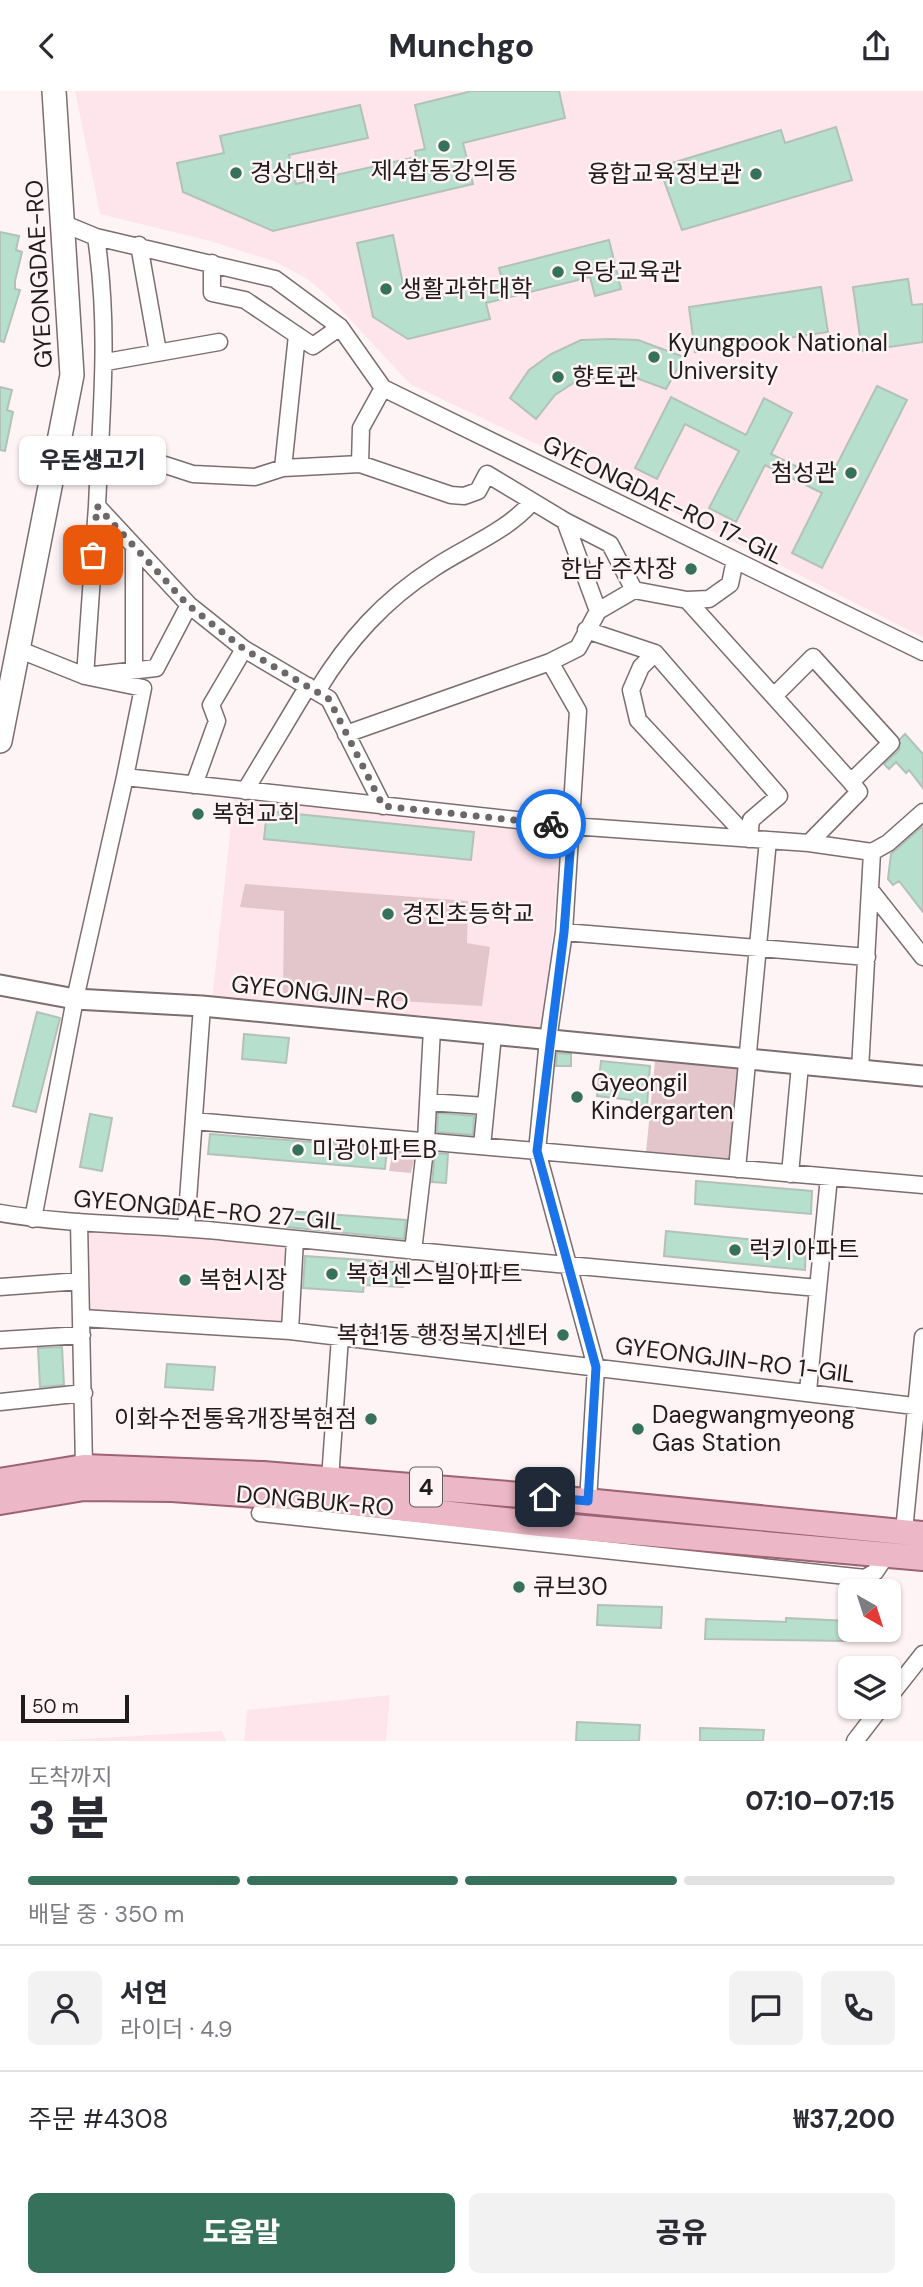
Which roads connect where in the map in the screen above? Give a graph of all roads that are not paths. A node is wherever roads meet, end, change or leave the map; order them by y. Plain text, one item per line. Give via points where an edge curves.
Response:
1 (54, 91) edge
2 (62, 223) junction
3 (96, 237) junction
4 (139, 245) junction
5 (212, 263) junction
6 (340, 327) junction
7 (297, 335) junction
8 (219, 342) dead end
9 (158, 352) junction
10 (106, 362) junction
11 (383, 388) junction
12 (497, 444) junction
13 (99, 464) junction
14 (360, 464) junction
15 (283, 468) junction
16 (487, 474) junction
17 (531, 502) junction
18 (97, 506) junction
19 (565, 521) junction
20 (134, 548) junction
21 (735, 561) junction
22 (634, 590) junction
23 (687, 600) junction
24 (188, 605) junction
25 (598, 611) junction
26 (586, 630) junction
27 (244, 649) junction
28 (20, 650) junction
29 (923, 652) edge
30 (655, 653) junction
31 (550, 662) junction
32 (134, 670) junction
33 (85, 676) junction
34 (312, 688) junction
35 (774, 696) junction
36 (346, 734) junction
37 (0, 741) edge
38 (125, 777) junction
39 (852, 782) junction
40 (194, 785) junction
41 (245, 791) junction
42 (383, 806) junction
43 (918, 816) edge
44 (572, 826) junction
45 (923, 834) edge
46 (749, 839) junction
47 (768, 840) junction
48 (809, 843) junction
49 (872, 852) junction
50 (871, 891) junction
51 (564, 932) junction
52 (758, 948) junction
53 (867, 957) junction
54 (923, 957) edge
55 (0, 985) edge
56 (75, 999) junction
57 (202, 1006) junction
58 (432, 1029) junction
59 (493, 1035) junction
60 (548, 1040) junction
61 (748, 1060) junction
62 (800, 1065) junction
63 (860, 1070) junction
64 (923, 1076) edge
65 (428, 1102) junction
66 (486, 1107) junction
67 (194, 1121) junction
68 (426, 1141) junction
69 (482, 1146) junction
70 (537, 1151) junction
71 (737, 1169) junction
72 (790, 1174) junction
73 (829, 1177) junction
74 (923, 1185) edge
75 (0, 1213) edge
76 (33, 1219) junction
77 (79, 1221) junction
78 (186, 1228) junction
79 (295, 1239) junction
80 (413, 1251) junction
81 (568, 1267) junction
82 (80, 1281) junction
83 (0, 1287) edge
84 (818, 1287) junction
85 (82, 1327) junction
86 (290, 1331) junction
87 (340, 1337) junction
88 (923, 1337) edge
89 (0, 1340) edge
90 (596, 1367) junction
91 (808, 1391) junction
92 (84, 1393) junction
93 (0, 1402) edge
94 (919, 1406) edge
95 (84, 1467) junction
96 (330, 1479) junction
97 (0, 1482) edge
98 (588, 1501) junction
99 (0, 1502) edge
100 (260, 1513) dead end
101 (918, 1548) edge
102 (885, 1557) junction
103 (923, 1654) edge
104 (901, 1681) edge
105 (872, 1719) edge
106 (855, 1741) edge

1 - 2 main road, GYEONGDAE-RO
2 - 3 street, GYEONGDAE-RO 17-GIL
2 - 28 main road, GYEONGDAE-RO via 72,375
3 - 4 street, GYEONGDAE-RO 17-GIL
3 - 10 street
4 - 5 street, GYEONGDAE-RO 17-GIL
4 - 9 street
5 - 6 street, GYEONGDAE-RO 17-GIL via 275,279
5 - 7 street via 212,293 245,300
6 - 7 street via 313,346
6 - 11 street, GYEONGDAE-RO 17-GIL
7 - 15 street
8 - 9 street
9 - 10 street
10 - 13 street
11 - 12 street, GYEONGDAE-RO 17-GIL
11 - 14 street via 361,428
12 - 16 street
12 - 21 street, GYEONGDAE-RO 17-GIL
13 - 15 street via 159,463 193,474 255,477
13 - 18 street
14 - 15 street
14 - 16 street via 451,495 478,491
16 - 17 street
17 - 19 street
17 - 34 street via 496,533 396,596 361,627
18 - 20 street
18 - 33 street
19 - 22 street via 610,544
19 - 25 street
20 - 24 street
20 - 32 street
21 - 23 street via 730,584 709,599
21 - 29 street, GYEONGDAE-RO 17-GIL
22 - 23 street
22 - 25 street
23 - 35 street
24 - 27 street
24 - 32 street via 156,668
25 - 26 street
26 - 30 street
26 - 31 street via 578,648
27 - 34 street
27 - 40 street via 211,705 217,721
28 - 33 street
28 - 37 main road, GYEONGDAE-RO
30 - 46 street via 641,667 631,690 638,720
30 - 46 street via 779,796 751,820
31 - 36 street
31 - 44 street via 578,711
32 - 33 street
33 - 38 street via 143,688
34 - 36 street via 329,699
34 - 41 street
35 - 39 street
35 - 39 street via 813,657 891,743
36 - 42 street
38 - 40 street
38 - 56 street
39 - 48 street via 859,792
40 - 41 street
41 - 42 street
42 - 44 street
43 - 45 street
43 - 49 street
44 - 46 street
44 - 51 street
46 - 47 street
47 - 48 street
47 - 52 street
48 - 49 street
49 - 50 street
50 - 53 street
50 - 54 street
51 - 52 street
51 - 60 street
52 - 53 street
52 - 61 street
53 - 63 street
55 - 56 street, GYEONGJIN-RO
56 - 57 street, GYEONGJIN-RO
56 - 76 street
57 - 58 street, GYEONGJIN-RO
57 - 67 street, GYEONGJIN-RO
58 - 59 street, GYEONGJIN-RO
58 - 65 street, GYEONGJIN-RO
59 - 60 street, GYEONGJIN-RO
59 - 66 street
60 - 61 street, GYEONGJIN-RO
60 - 70 street
61 - 62 street, GYEONGJIN-RO
61 - 71 street
62 - 63 street, GYEONGJIN-RO
62 - 72 street
63 - 64 street, GYEONGJIN-RO
65 - 66 street
65 - 68 street, GYEONGJIN-RO
66 - 69 street
67 - 68 street
67 - 78 street, GYEONGJIN-RO
68 - 69 street
68 - 80 street
69 - 70 street
70 - 71 street
70 - 81 street
71 - 72 street
72 - 73 street
73 - 74 street
73 - 84 street
75 - 76 street, GYEONGDAE-RO 27-GIL
76 - 77 street, GYEONGDAE-RO 27-GIL
77 - 78 street, GYEONGDAE-RO 27-GIL
77 - 82 street
78 - 79 street, GYEONGDAE-RO 27-GIL
79 - 80 street, GYEONGDAE-RO 27-GIL
79 - 86 street
80 - 81 street, GYEONGDAE-RO 27-GIL
81 - 84 street, GYEONGDAE-RO 27-GIL
81 - 90 street
82 - 83 street
82 - 85 street
84 - 91 street
85 - 86 street, GYEONGJIN-RO 1-GIL
85 - 89 street
85 - 92 street
86 - 87 street, GYEONGJIN-RO 1-GIL
87 - 90 street, GYEONGJIN-RO 1-GIL
87 - 96 street
88 - 94 street
90 - 91 street, GYEONGJIN-RO 1-GIL
90 - 98 street
91 - 94 street, GYEONGJIN-RO 1-GIL
92 - 93 street
92 - 95 street
94 - 101 street
95 - 96 main road, DONGBUK-RO / 4
95 - 97 main road, DONGBUK-RO / 4
96 - 98 main road, DONGBUK-RO / 4
98 - 101 main road, DONGBUK-RO / 4
99 - 102 main road, DONGBUK-RO / 4 via 84,1488 172,1489 327,1500
100 - 102 street via 865,1578
101 - 102 main road, DONGBUK-RO / 4
103 - 104 street
105 - 106 street

